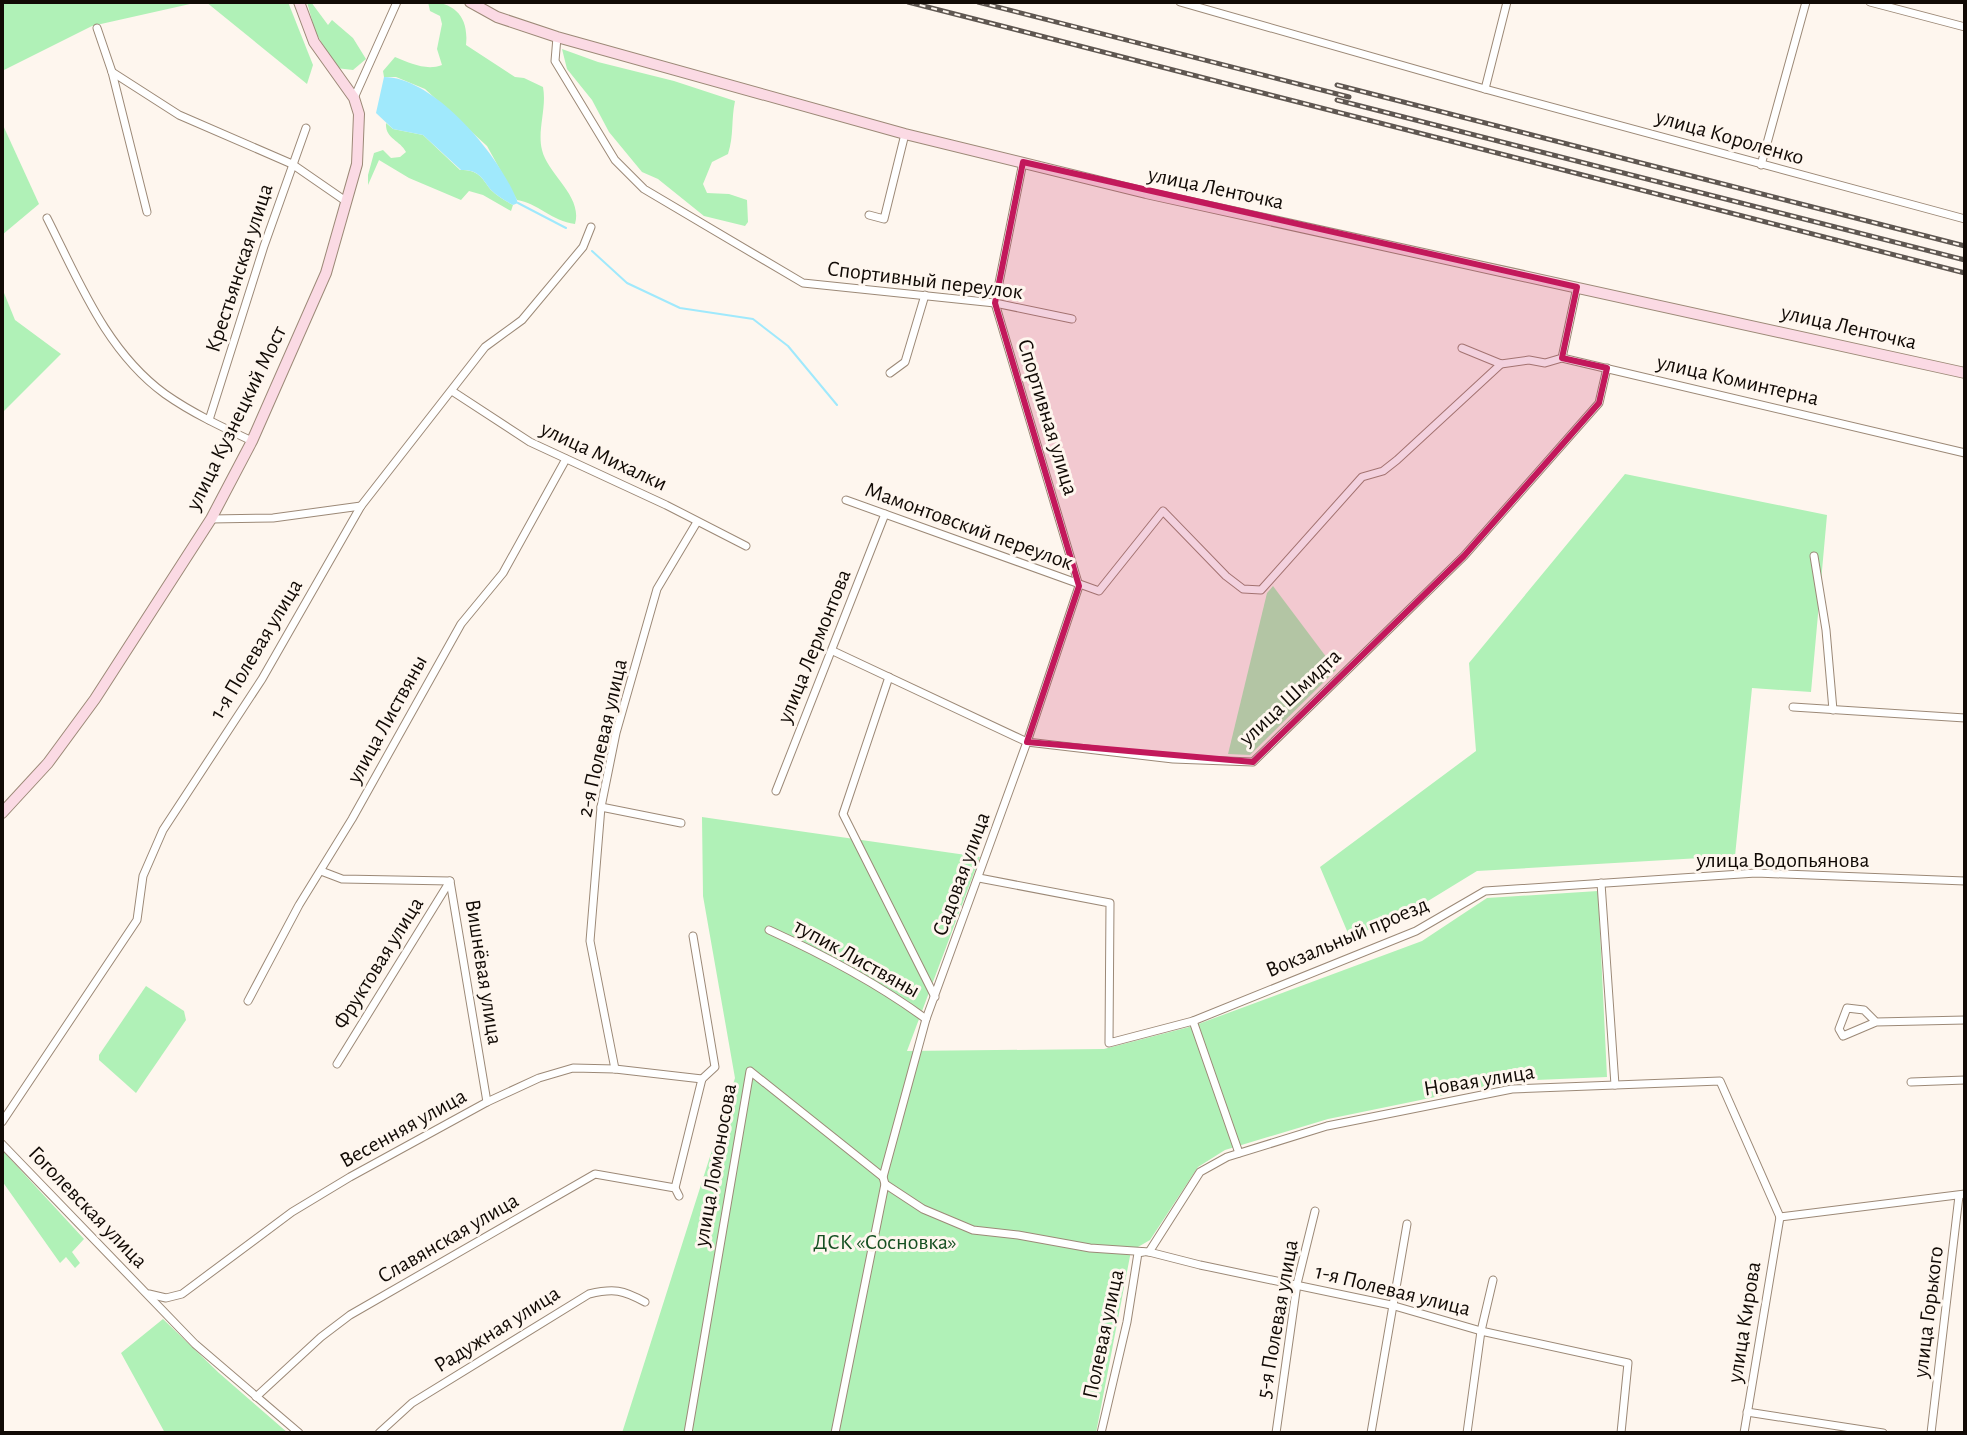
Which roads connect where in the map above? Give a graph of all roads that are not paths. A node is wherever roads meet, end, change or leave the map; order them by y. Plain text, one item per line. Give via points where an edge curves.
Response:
1 (299, 2) edge
2 (397, 2) edge
3 (470, 2) edge
4 (1180, 2) edge
5 (1507, 2) edge
6 (1806, 2) edge
7 (1870, 2) edge
8 (1965, 27) edge
9 (97, 28) dead end
10 (557, 37) junction
11 (112, 72) junction
12 (1485, 89) junction
13 (354, 98) junction
14 (306, 128) dead end
15 (905, 134) junction
16 (1023, 162) junction
17 (292, 164) junction
18 (1761, 165) junction
19 (347, 202) junction
20 (147, 212) dead end
21 (869, 215) dead end
22 (47, 218) dead end
23 (1965, 219) edge
24 (591, 227) dead end
25 (1577, 287) junction
26 (925, 295) junction
27 (995, 303) junction
28 (1072, 319) dead end
29 (1462, 348) dead end
30 (1562, 358) junction
31 (1501, 364) junction
32 (1607, 368) junction
33 (890, 373) dead end
34 (1965, 373) edge
35 (452, 391) junction
36 (209, 420) junction
37 (252, 441) junction
38 (1965, 453) edge
39 (566, 459) junction
40 (846, 500) dead end
41 (361, 506) junction
42 (885, 514) junction
43 (211, 519) junction
44 (697, 522) junction
45 (746, 546) dead end
46 (1814, 556) dead end
47 (1079, 586) junction
48 (833, 651) junction
49 (889, 677) junction
50 (1793, 707) dead end
51 (1833, 710) junction
52 (1965, 718) edge
53 (1027, 742) junction
54 (776, 791) dead end
55 (601, 807) junction
56 (2, 813) edge
57 (681, 823) dead end
58 (321, 871) junction
59 (979, 878) junction
60 (450, 881) junction
61 (1965, 881) edge
62 (1601, 883) junction
63 (769, 930) dead end
64 (693, 936) dead end
65 (935, 998) junction
66 (248, 1001) dead end
67 (926, 1019) junction
68 (1965, 1020) edge
69 (1193, 1021) junction
70 (1876, 1022) junction
71 (337, 1064) dead end
72 (615, 1069) junction
73 (702, 1079) junction
74 (1965, 1080) edge
75 (1911, 1082) dead end
76 (1615, 1085) junction
77 (487, 1102) junction
78 (2, 1122) edge
79 (2, 1144) edge
80 (1239, 1153) junction
81 (884, 1181) junction
82 (1962, 1195) edge
83 (1315, 1211) dead end
84 (1780, 1217) junction
85 (1407, 1224) dead end
86 (1149, 1252) junction
87 (1493, 1280) dead end
88 (1297, 1284) junction
89 (149, 1294) junction
90 (645, 1302) dead end
91 (1391, 1305) junction
92 (1481, 1331) junction
93 (256, 1397) junction
94 (1747, 1412) junction
95 (299, 1433) edge
96 (379, 1433) edge
97 (688, 1433) edge
98 (835, 1433) edge
99 (1101, 1433) edge
100 (1276, 1433) edge
101 (1371, 1433) edge
102 (1467, 1433) edge
103 (1621, 1433) edge
104 (1744, 1433) edge
105 (1883, 1433) edge
106 (1931, 1433) edge

1 - 13 main road, улица Кузнецкий Мост via 314,42
2 - 13 street
3 - 10 main road, улица Ленточка
4 - 12 street, улица Короленко
5 - 12 street
6 - 18 street
7 - 8 street
9 - 11 street
10 - 15 main road, улица Ленточка
10 - 26 street, Спортивный переулок via 555,61 615,160 644,189 803,283
11 - 17 street via 179,115
11 - 20 street
12 - 18 street, улица Короленко
13 - 19 main road, улица Кузнецкий Мост via 360,140
14 - 17 street, Крестьянская улица
15 - 16 main road, улица Ленточка
15 - 21 street via 884,219
16 - 25 main road, улица Ленточка
16 - 27 street, Спортивная улица
17 - 19 street
17 - 36 street, Крестьянская улица
18 - 23 street, улица Короленко
19 - 37 main road, улица Кузнецкий Мост via 326,273
22 - 36 street via 102,327 165,394
24 - 35 street, 1-я Полевая улица via 583,247 522,320 485,347
25 - 30 street
25 - 34 main road, улица Ленточка
26 - 27 street, Спортивный переулок
26 - 33 street via 905,362
27 - 28 street, Спортивный переулок
27 - 47 street, Спортивная улица
29 - 31 street, улица Коминтерна
30 - 31 street, улица Коминтерна
30 - 32 street, улица Коминтерна
31 - 47 street via 1397,460 1362,477 1261,590 1243,589 1226,576 1163,511 1099,591
32 - 38 street, улица Коминтерна
32 - 53 street, улица Шмидта via 1599,403 1464,556 1253,762 1173,759
35 - 39 street, улица Михалки
35 - 41 street, 1-я Полевая улица
36 - 37 street
37 - 43 main road, улица Кузнецкий Мост
39 - 44 street, улица Михалки
39 - 58 street, улица Листвяны via 503,573 461,624
40 - 42 street, Мамонтовский переулок
41 - 43 street via 273,518
41 - 78 street, 1-я Полевая улица via 262,679 163,830 143,876 137,920
42 - 47 street, Мамонтовский переулок
42 - 48 street, улица Лермонтова
43 - 56 main road, улица Кузнецкий Мост via 95,699 48,763
44 - 45 street, улица Михалки
44 - 55 street, 2-я Полевая улица via 657,589
46 - 51 street
47 - 53 street, Садовая улица
48 - 49 street, улица Шмидта
48 - 54 street, улица Лермонтова
49 - 53 street, улица Шмидта
49 - 65 street via 843,814
50 - 51 street
51 - 52 street
53 - 59 street, Садовая улица
55 - 57 street
55 - 72 street, 2-я Полевая улица via 590,941
58 - 60 street, Вишнёвая улица via 342,879
58 - 66 street, улица Листвяны
59 - 65 street, Садовая улица
59 - 69 street, Вокзальный проезд via 1110,903 1109,1043
60 - 71 street, Фруктовая улица
60 - 77 street, Вишнёвая улица
61 - 62 street, улица Водопьянова via 1756,873
62 - 69 street, Вокзальный проезд via 1485,891 1416,931
62 - 76 street
63 - 67 street, тупик Листвяны via 814,950
64 - 73 street via 715,1067
65 - 67 street, Садовая улица
67 - 81 street, Садовая улица
68 - 70 street
69 - 80 street
70 - 70 street via 1864,1010 1847,1008 1839,1029 1843,1036
72 - 73 street, Весенняя улица
72 - 77 street, Весенняя улица via 573,1068
73 - 93 street, Славянская улица via 677,1192 595,1174 350,1315
74 - 75 street
76 - 80 street, Новая улица via 1512,1089 1327,1126
76 - 84 street, Новая улица via 1720,1081
77 - 89 street, Весенняя улица via 292,1212 182,1294
79 - 89 street, Гоголевская улица
80 - 86 street, Новая улица via 1200,1172
81 - 86 street, 1-я Полевая улица via 923,1209 973,1230
81 - 97 street, улица Ломоносова via 750,1071
81 - 98 street, Садовая улица
82 - 84 street
82 - 106 street, улица Горького
83 - 88 street, 5-я Полевая улица
84 - 94 street, улица Кирова
85 - 91 street
86 - 88 street, 1-я Полевая улица
86 - 99 street, Полевая улица via 1138,1253
87 - 92 street
88 - 91 street, 1-я Полевая улица
88 - 100 street, 5-я Полевая улица
89 - 93 street, Гоголевская улица via 195,1344
90 - 96 street, Радужная улица via 626,1291 589,1294 412,1403
91 - 92 street, 1-я Полевая улица
91 - 101 street
92 - 102 street
92 - 103 street, 1-я Полевая улица via 1628,1363
93 - 95 street, Гоголевская улица
94 - 104 street, улица Кирова
94 - 105 street

